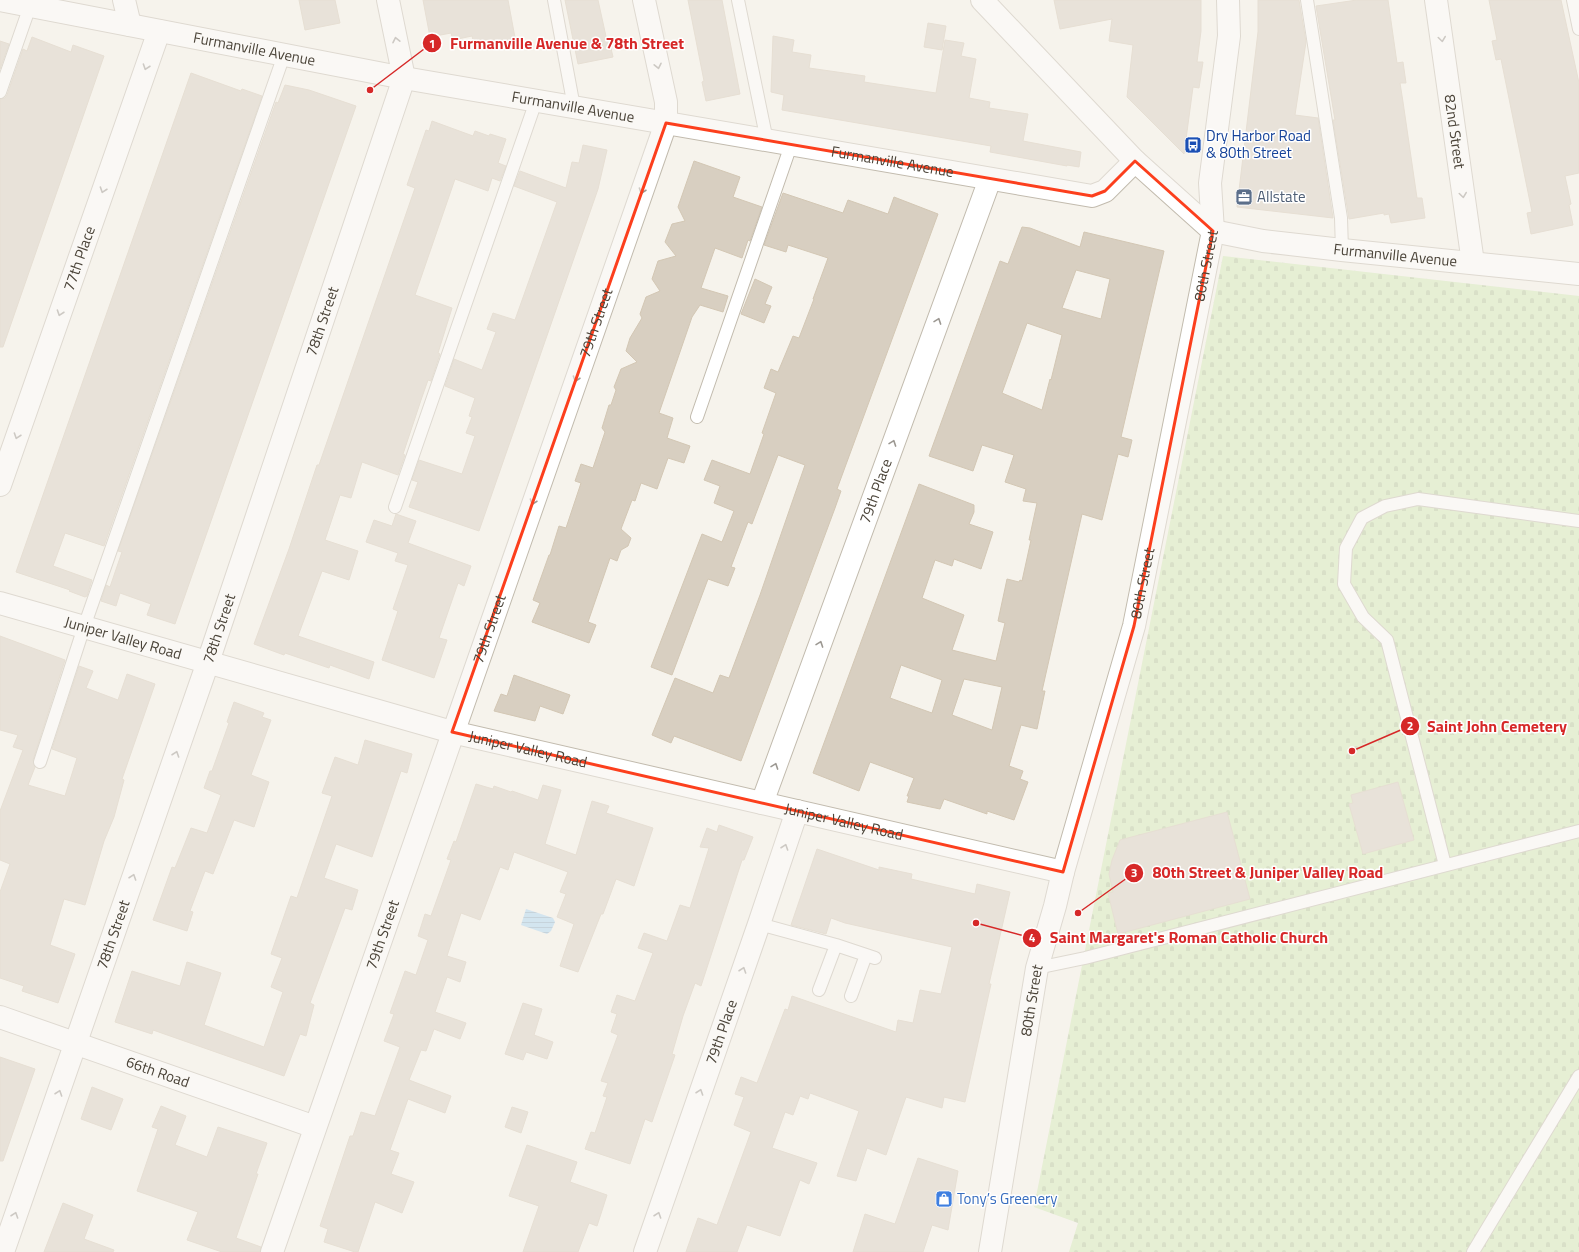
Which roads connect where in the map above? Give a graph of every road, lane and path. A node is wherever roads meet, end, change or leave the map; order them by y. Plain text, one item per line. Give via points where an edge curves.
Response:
1 (0, 0) edge
2 (124, 0) edge
3 (388, 0) edge
4 (554, 0) edge
5 (644, 0) edge
6 (738, 0) edge
7 (982, 0) edge
8 (1228, 0) edge
9 (1307, 0) edge
10 (1436, 0) edge
11 (1573, 0) edge
12 (30, 6) junction
13 (130, 25) junction
14 (1579, 29) edge
15 (158, 30) junction
16 (284, 55) junction
17 (404, 78) junction
18 (0, 92) edge
19 (536, 101) junction
20 (574, 107) junction
21 (666, 123) junction
22 (767, 141) junction
23 (791, 145) junction
24 (1135, 161) junction
25 (990, 179) junction
26 (1213, 231) junction
27 (1342, 250) junction
28 (1473, 262) junction
29 (1579, 274) edge
30 (697, 417) dead end
31 (0, 485) edge
32 (395, 507) dead end
33 (1579, 521) edge
34 (0, 603) edge
35 (84, 627) junction
36 (208, 662) junction
37 (452, 732) junction
38 (40, 762) dead end
39 (762, 803) junction
40 (797, 811) junction
41 (1579, 831) edge
42 (1446, 866) junction
43 (1062, 872) junction
44 (759, 924) junction
45 (836, 945) junction
46 (1037, 968) junction
47 (819, 990) dead end
48 (851, 996) dead end
49 (0, 1017) edge
50 (75, 1044) junction
51 (1579, 1076) edge
52 (315, 1127) junction
53 (2, 1252) edge
54 (272, 1252) edge
55 (645, 1252) edge
56 (990, 1252) edge
57 (1473, 1252) edge

1 - 12 street, Furmanville Avenue
2 - 13 street
17 -> 3 street
4 - 20 lane
5 -> 21 street, 79th Street via 666,102
6 - 22 lane
7 - 24 street, 80th Street
8 - 26 street via 1228,36 1210,183
9 - 27 lane via 1341,218
10 -> 28 street, 82nd Street
11 - 14 lane
12 - 13 street, Furmanville Avenue
12 - 18 lane
13 - 15 street, Furmanville Avenue
15 - 16 street, Furmanville Avenue
15 -> 31 street, 77th Place
16 - 17 street, Furmanville Avenue
16 - 35 lane
17 - 19 street, Furmanville Avenue
17 - 36 street, 78th Street
19 - 20 street, Furmanville Avenue
19 - 32 lane
20 - 21 street, Furmanville Avenue
21 - 22 street, Furmanville Avenue
21 -> 37 street, 79th Street
22 - 23 street, Furmanville Avenue
23 - 25 street, Furmanville Avenue
23 - 30 lane
24 - 25 street, Furmanville Avenue via 1105,191 1092,196
24 - 26 street, 80th Street
39 -> 25 street, 79th Place
26 - 27 street, Furmanville Avenue via 1255,240
26 - 43 street, 80th Street via 1134,626
27 - 28 street, Furmanville Avenue
28 - 29 street, Furmanville Avenue
33 - 42 lane via 1418,498 1385,506 1362,518 1346,548 1344,584 1363,617 1387,640
34 - 35 street, Juniper Valley Road
35 - 36 street, Juniper Valley Road
35 - 38 lane
36 - 37 street, Juniper Valley Road
50 -> 36 street, 78th Street
37 - 39 street, Juniper Valley Road
37 - 52 street, 79th Street
39 - 40 street, Juniper Valley Road
40 - 43 street, Juniper Valley Road
44 -> 40 street, 79th Place
41 - 42 lane
42 - 46 lane via 1079,960
43 - 46 street, 80th Street
44 - 45 lane
55 -> 44 street, 79th Place
45 - 47 lane
45 - 48 lane via 871,957
46 - 56 street, 80th Street
49 - 50 street, 66th Road
50 - 52 street, 66th Road
53 -> 50 street, 78th Street
51 - 57 lane
52 - 54 street, 79th Street

